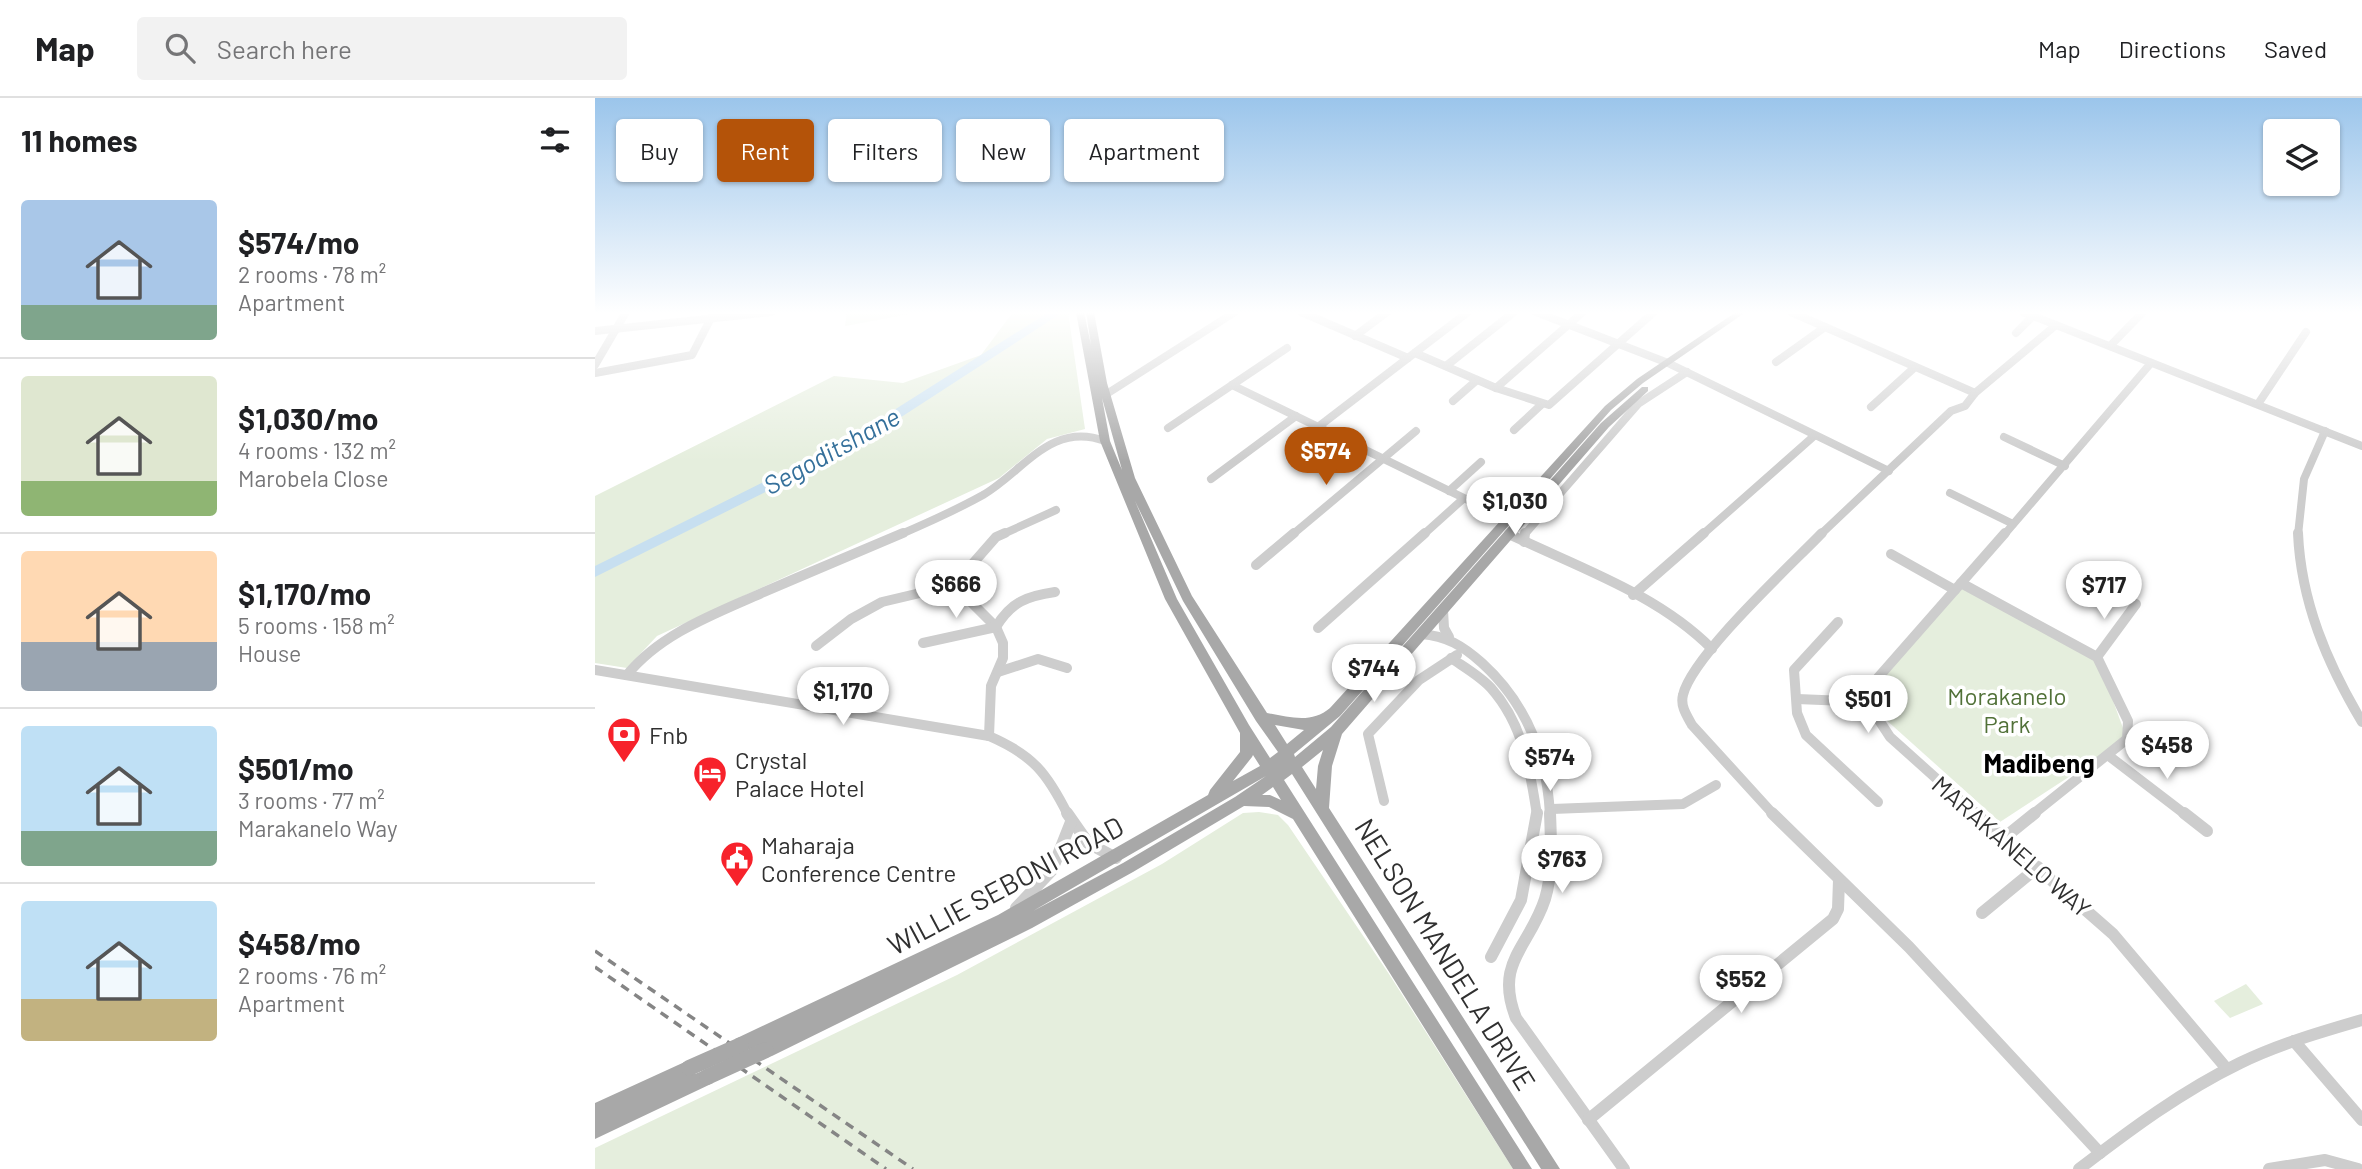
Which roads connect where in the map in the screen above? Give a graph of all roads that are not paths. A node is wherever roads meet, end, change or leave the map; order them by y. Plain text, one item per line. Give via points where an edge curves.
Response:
1 (661, 362) edge
2 (1090, 362) edge
3 (1099, 362) edge
4 (1157, 362) edge
5 (1266, 362) edge
6 (1402, 362) edge
7 (1433, 362) edge
8 (1450, 362) edge
9 (1526, 362) edge
10 (1599, 362) edge
11 (1665, 362) edge
12 (1676, 362) edge
13 (1677, 362) edge
14 (1904, 362) edge
15 (2012, 362) edge
16 (2285, 362) edge
17 (2151, 363) joint
18 (1672, 365) junction
19 (1445, 366) junction
20 (1915, 367) junction
21 (1687, 372) junction
22 (595, 373) edge
23 (1477, 380) junction
24 (1232, 385) junction
25 (1496, 388) junction
26 (1975, 393) junction
27 (1105, 395) junction
28 (1453, 401) dead end
29 (1542, 404) junction
30 (2258, 404) junction
31 (1871, 407) dead end
32 (1296, 416) junction
33 (1318, 427) junction
34 (1168, 428) dead end
35 (1514, 430) dead end
36 (1416, 431) dead end
37 (2325, 431) junction
38 (1814, 436) junction
39 (2004, 438) dead end
40 (1105, 441) junction
41 (2362, 446) edge
42 (1383, 459) junction
43 (1481, 463) dead end
44 (2065, 466) junction
45 (1889, 471) junction
46 (1211, 479) dead end
47 (1449, 491) junction
48 (1950, 494) dead end
49 (1463, 499) junction
50 (1056, 510) dead end
51 (1509, 520) junction
52 (2013, 524) junction
53 (1509, 534) junction
54 (1524, 542) junction
55 (1891, 554) dead end
56 (1256, 565) dead end
57 (954, 584) junction
58 (1958, 587) junction
59 (1055, 592) dead end
60 (1633, 596) junction
61 (2136, 604) dead end
62 (1443, 610) junction
63 (1838, 622) dead end
64 (996, 627) junction
65 (1318, 628) dead end
66 (1421, 634) junction
67 (1449, 637) junction
68 (923, 643) dead end
69 (816, 646) dead end
70 (1712, 649) junction
71 (1467, 650) junction
72 (2097, 657) junction
73 (1451, 658) junction
74 (1067, 668) dead end
75 (595, 670) edge
76 (998, 672) junction
77 (627, 675) junction
78 (1797, 699) junction
79 (1871, 702) junction
80 (1335, 712) junction
81 (1261, 717) junction
82 (2362, 722) edge
83 (1244, 729) junction
84 (1336, 731) junction
85 (989, 737) junction
86 (2109, 756) junction
87 (1290, 762) junction
88 (1272, 775) junction
89 (1716, 785) dead end
90 (1384, 801) dead end
91 (1878, 802) dead end
92 (1322, 807) junction
93 (1552, 809) junction
94 (1210, 810) junction
95 (1298, 815) junction
96 (1071, 821) junction
97 (2207, 831) dead end
98 (2004, 838) junction
99 (1117, 858) junction
100 (2038, 867) junction
101 (1839, 880) junction
102 (1982, 913) dead end
103 (1003, 920) junction
104 (1491, 957) dead end
105 (2362, 1020) edge
106 (2294, 1041) junction
107 (741, 1045) joint
108 (689, 1068) joint
109 (2227, 1069) junction
110 (595, 1112) edge
111 (1588, 1120) junction
112 (2362, 1120) edge
113 (595, 1130) edge
114 (2100, 1153) junction
115 (1523, 1169) edge
116 (1551, 1169) edge
117 (1624, 1169) edge
118 (2079, 1169) edge
119 (2269, 1169) edge
120 (2358, 1169) edge

1 - 22 street
2 - 40 main road
3 - 27 main road, NELSON MANDELA DRIVE
4 - 27 street
5 - 24 street
6 - 33 street
7 - 19 street
8 - 19 street
9 - 25 street
10 - 29 street via 1556,402
11 - 18 street
12 - 18 main road
13 - 18 main road
14 - 20 street
15 - 26 street
16 - 30 street
17 - 30 street
17 - 44 street
18 - 21 street
18 - 51 main road via 1608,408
18 - 53 main road via 1620,410
19 - 23 street
20 - 26 street
20 - 31 street
21 - 38 street
21 - 54 street via 1639,404 1524,534
23 - 25 street
23 - 28 street
24 - 32 street
24 - 34 street
25 - 29 street
26 - 45 street
27 - 81 main road, NELSON MANDELA DRIVE via 1152,528 1187,598
29 - 35 street
30 - 37 street
32 - 33 street
32 - 46 street
33 - 42 street
36 - 42 street
37 - 41 street
37 - 82 street via 2309,462 2300,495 2300,570 2323,641
38 - 45 street
38 - 60 street
39 - 44 street
40 - 77 street via 1085,433 1059,440 983,494 668,638 641,657
40 - 83 main road via 1171,599
42 - 47 street
42 - 56 street
43 - 47 street
44 - 52 street
45 - 70 street via 1779,576
47 - 49 street
48 - 52 street
49 - 51 street
49 - 65 street
50 - 57 street via 996,537
51 - 80 main road
52 - 58 street
53 - 54 street
53 - 62 main road
54 - 60 street
55 - 58 street
57 - 64 street
57 - 69 street via 882,602
58 - 72 street
58 - 79 street via 1875,681
59 - 64 street via 1013,603
60 - 70 street via 1694,632
61 - 72 street
62 - 66 main road
62 - 67 street
63 - 78 street via 1794,670
64 - 68 street
64 - 76 street via 1004,650
66 - 67 street
66 - 84 main road
67 - 71 street
70 - 101 street via 1683,695 1683,708 1692,725 1755,797
71 - 73 street
71 - 93 street via 1517,700 1540,746
72 - 86 street via 2128,721 2127,739
73 - 90 street via 1413,682 1368,734
73 - 104 street via 1489,686 1511,714 1529,762 1537,815 1521,900
74 - 76 street via 1038,659
75 - 77 street
76 - 85 street via 991,686
77 - 85 street
78 - 79 street
78 - 91 street via 1806,735
79 - 98 street, MARAKANELO WAY via 1889,737
80 - 81 main road via 1304,725
80 - 87 main road
81 - 87 main road, NELSON MANDELA DRIVE
83 - 88 main road
83 - 94 main road via 1247,753
84 - 87 main road
84 - 92 main road via 1325,766
85 - 96 street via 1028,755 1043,770
86 - 97 street
86 - 98 street
87 - 88 main road, WILLIE SEBONI ROAD
87 - 92 main road, NELSON MANDELA DRIVE
88 - 94 main road, WILLIE SEBONI ROAD
88 - 95 main road, NELSON MANDELA DRIVE
89 - 93 street via 1683,804
92 - 116 main road, NELSON MANDELA DRIVE
93 - 111 street via 1549,882 1510,967 1506,998 1515,1018
94 - 95 main road via 1257,799 1281,804
94 - 99 main road, WILLIE SEBONI ROAD
94 - 113 main road, WILLIE SEBONI ROAD, bridge via 1009,933
95 - 115 main road, NELSON MANDELA DRIVE
96 - 99 street via 1089,846
96 - 103 street via 1063,856 1054,870
98 - 100 street, MARAKANELO WAY
99 - 103 main road, WILLIE SEBONI ROAD
100 - 102 street
100 - 109 street, MARAKANELO WAY via 2113,934
101 - 111 street via 1833,919
101 - 114 street via 1909,947
103 - 107 main road, WILLIE SEBONI ROAD
105 - 106 street
106 - 109 street
106 - 112 street
107 - 108 main road, bridge
108 - 110 main road
109 - 114 street
111 - 117 street
114 - 118 street
119 - 120 street via 2321,1158

